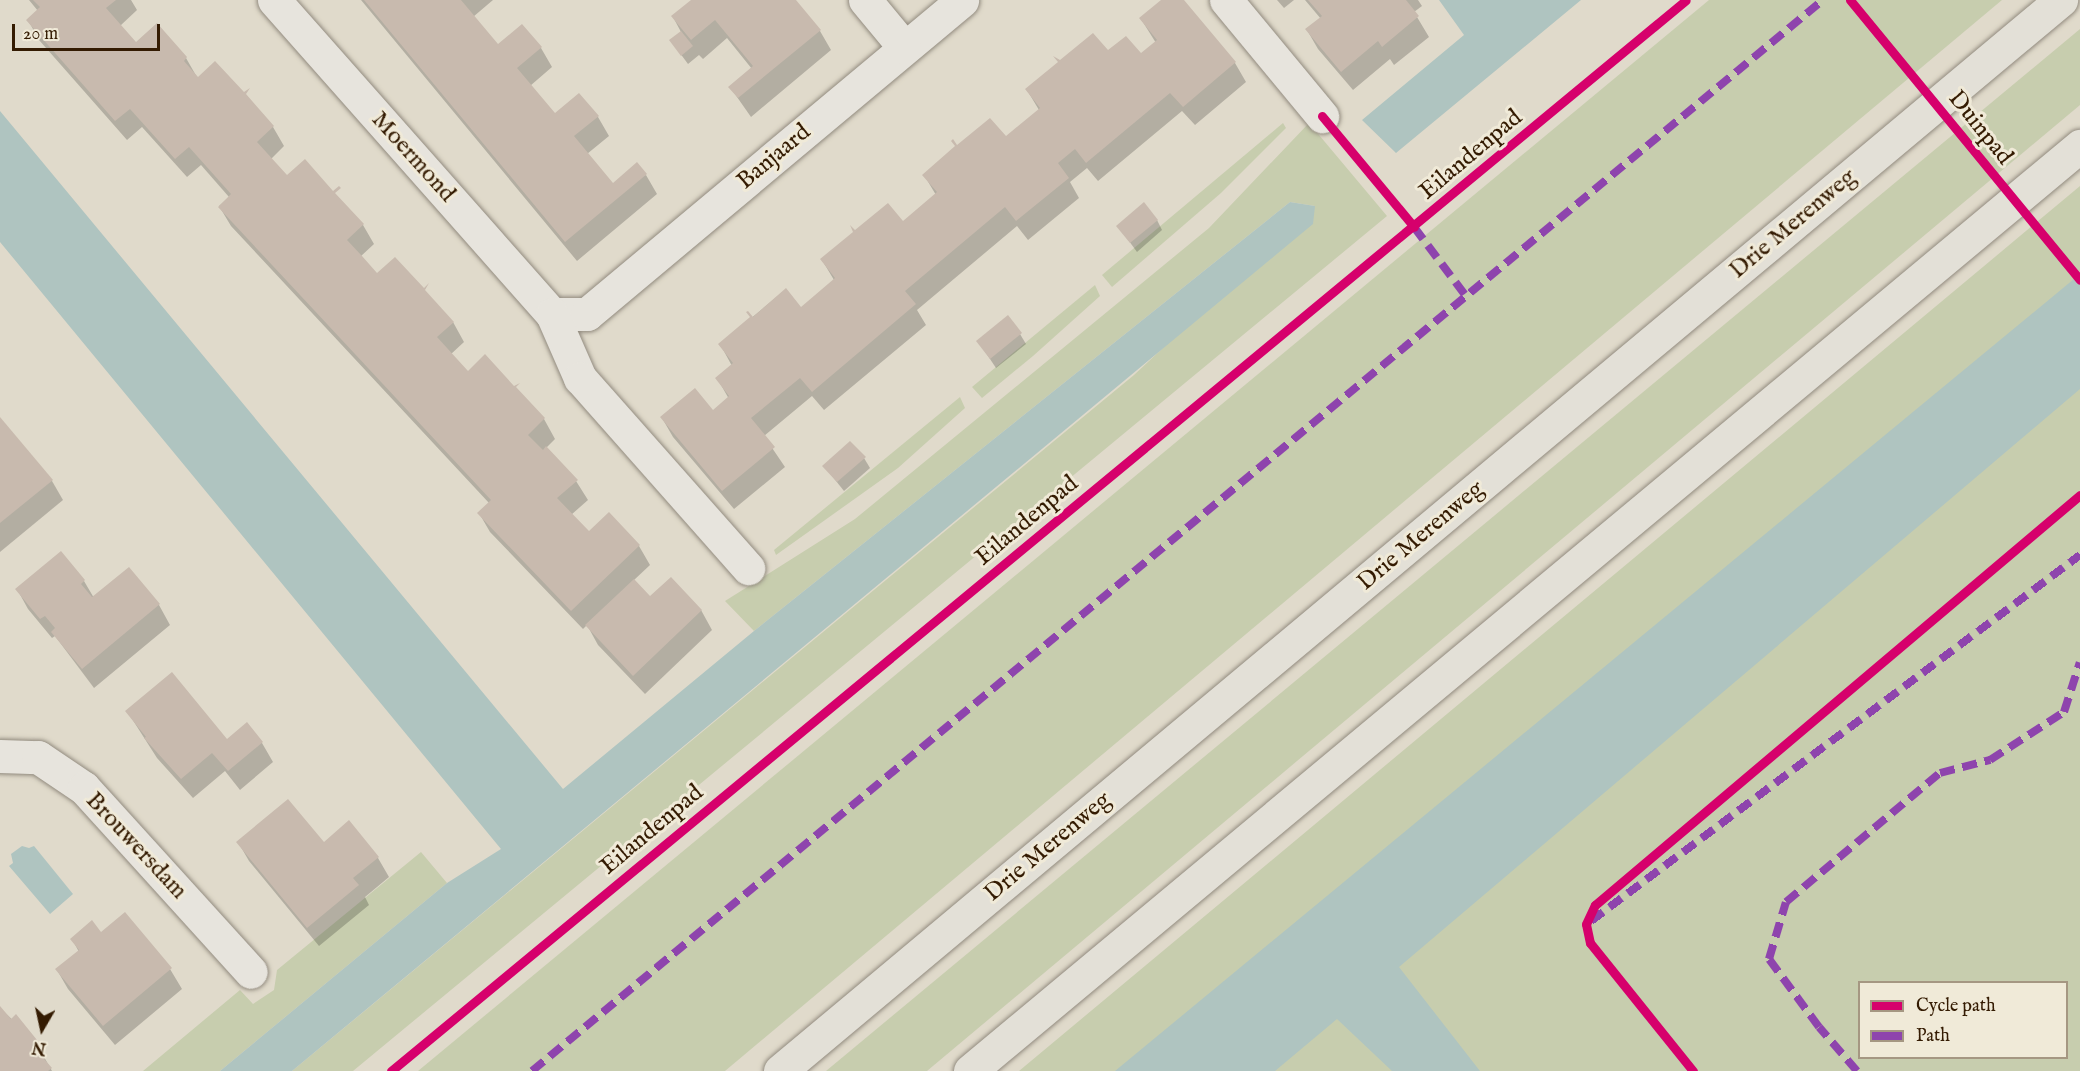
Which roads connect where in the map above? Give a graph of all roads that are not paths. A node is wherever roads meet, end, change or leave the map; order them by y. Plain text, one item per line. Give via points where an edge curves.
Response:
1 (274, 0) edge
2 (865, 0) edge
3 (962, 0) edge
4 (1226, 0) edge
5 (2061, 0) edge
6 (904, 47) junction
7 (1322, 116) dead end
8 (2080, 146) edge
9 (552, 314) junction
10 (748, 568) dead end
11 (0, 756) edge
12 (252, 972) dead end
13 (780, 1071) edge
14 (970, 1071) edge

1 - 9 street, Moermond
2 - 6 street
3 - 6 street, Banjaard
4 - 7 street
5 - 13 highway, Drie Merenweg
6 - 9 street, Banjaard via 587,314
8 - 14 highway
9 - 10 street, Moermond via 580,378
11 - 12 street, Brouwersdam via 38,757 84,788

